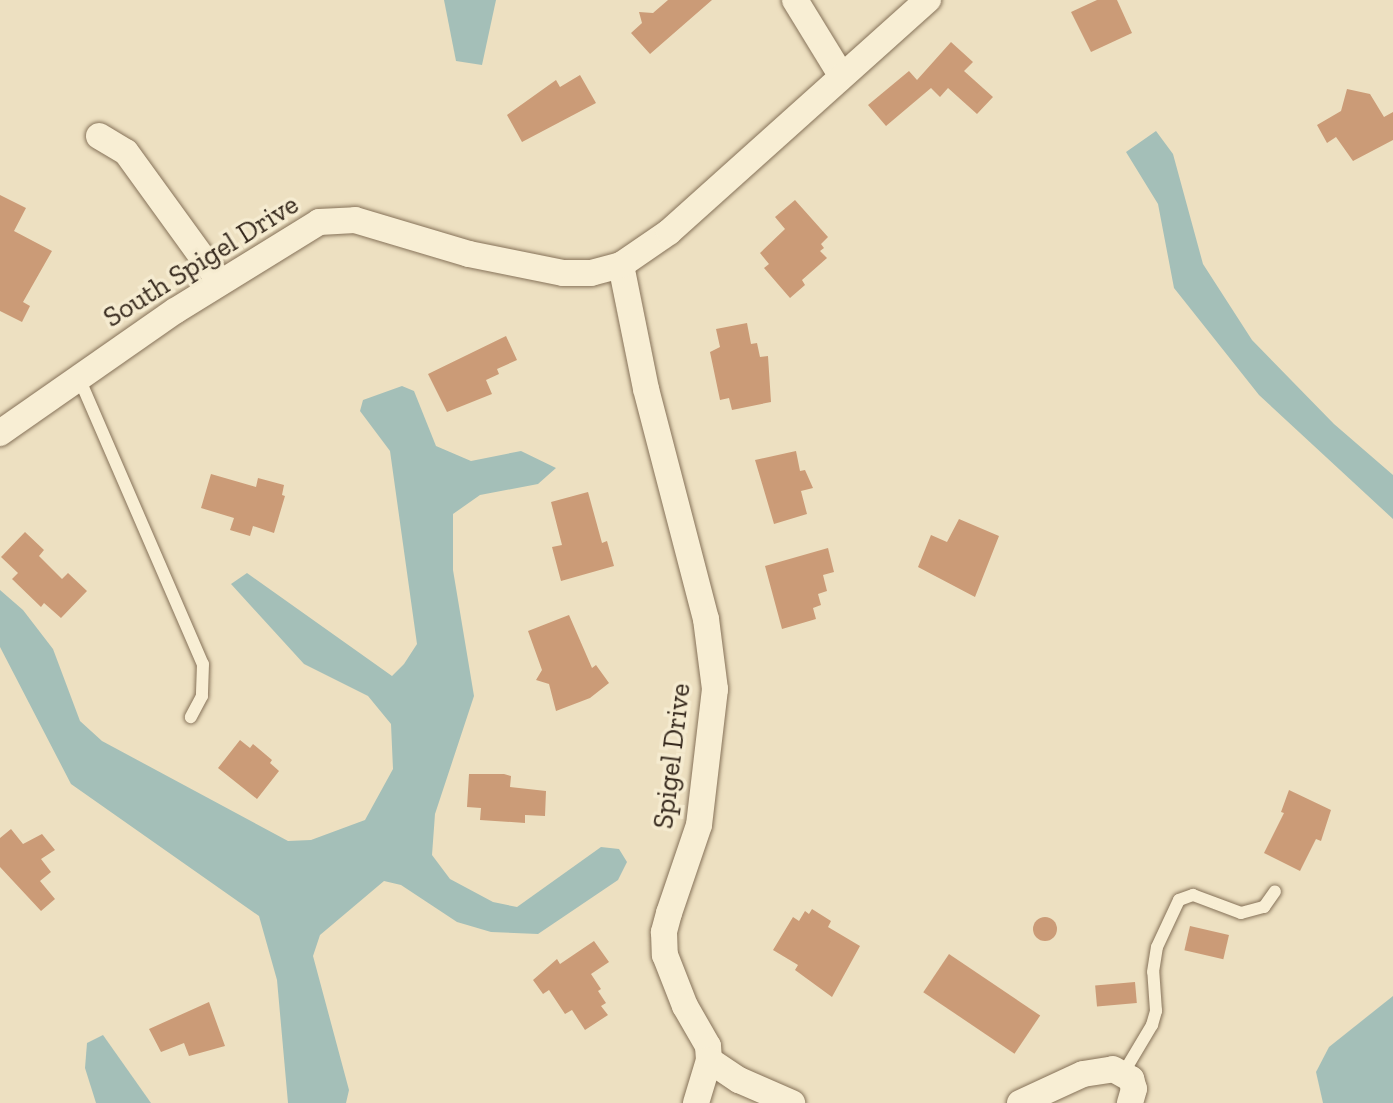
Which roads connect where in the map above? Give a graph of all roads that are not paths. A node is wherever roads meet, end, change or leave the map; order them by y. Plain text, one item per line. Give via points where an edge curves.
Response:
1 (795, 0) edge
2 (928, 0) edge
3 (841, 75) junction
4 (99, 136) dead end
5 (621, 265) junction
6 (220, 282) junction
7 (79, 378) junction
8 (0, 433) edge
9 (191, 717) dead end
10 (1275, 891) dead end
11 (709, 1060) junction
12 (1124, 1072) junction
13 (1058, 1094) edge
14 (696, 1103) edge
15 (792, 1103) edge
16 (1020, 1103) edge
17 (1130, 1103) edge

1 - 3 street
2 - 3 street, South Spigel Drive
3 - 5 street, South Spigel Drive via 669,232
4 - 6 street via 126,152
5 - 6 street, South Spigel Drive via 563,273 336,219 319,222
5 - 11 street, Spigel Drive via 646,389 712,650 714,720 699,825 664,932 672,976 708,1046
6 - 7 street, South Spigel Drive
7 - 8 street, South Spigel Drive
7 - 9 lane via 203,664 202,696
10 - 12 lane via 1264,907 1241,913 1193,895 1179,900 1157,947 1152,1025
11 - 14 street
11 - 15 street
12 - 13 street via 1083,1074
12 - 17 street via 1134,1089
13 - 16 street

